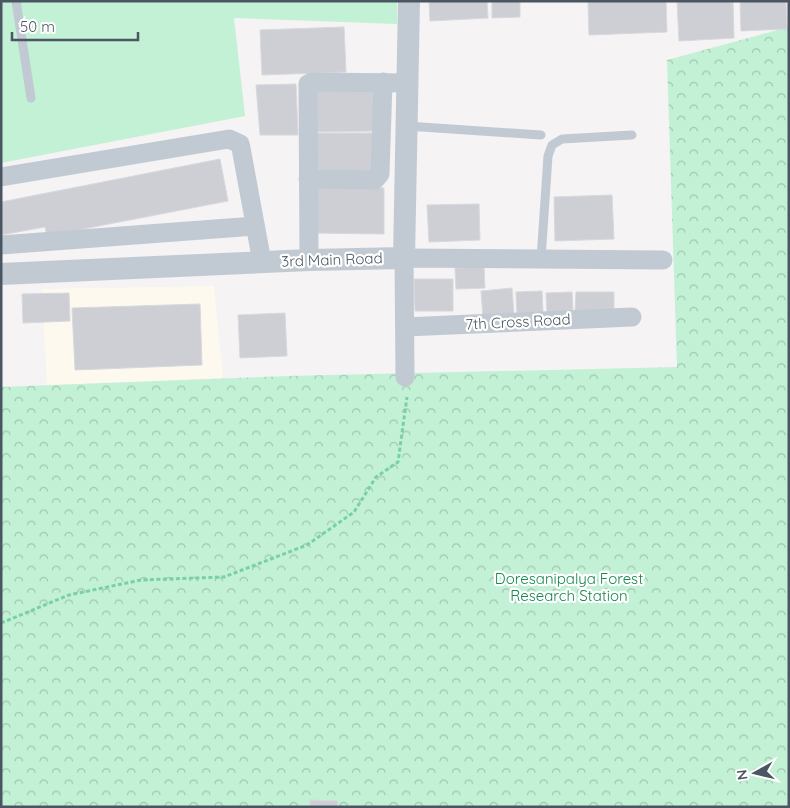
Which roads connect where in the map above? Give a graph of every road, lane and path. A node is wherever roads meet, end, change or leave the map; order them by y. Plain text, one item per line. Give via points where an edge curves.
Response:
1 (16, 1) edge
2 (409, 1) edge
3 (383, 82) junction
4 (407, 83) junction
5 (31, 98) dead end
6 (407, 126) junction
7 (632, 134) dead end
8 (541, 135) dead end
9 (1, 177) edge
10 (308, 180) junction
11 (255, 226) junction
12 (1, 245) edge
13 (404, 258) junction
14 (541, 259) junction
15 (309, 260) junction
16 (663, 260) dead end
17 (262, 262) junction
18 (1, 274) edge
19 (632, 317) dead end
20 (405, 327) junction
21 (405, 376) dead end
22 (407, 397) dead end
23 (1, 623) edge

1 - 5 lane
2 - 4 street
3 - 4 street
3 - 10 street via 378,178
3 - 10 street via 308,84
4 - 6 street
6 - 8 lane
6 - 13 street
7 - 14 lane via 562,139 552,145 548,156
9 - 11 street via 229,139 240,144
10 - 15 street
11 - 12 street
11 - 17 street
13 - 14 street, 3rd Main Road
13 - 15 street, 3rd Main Road
13 - 20 street
14 - 16 street, 3rd Main Road
15 - 17 street, 3rd Main Road
17 - 18 street, 3rd Main Road
19 - 20 street, 7th Cross Road
20 - 21 street
22 - 23 path via 398,462 376,477 354,512 307,545 224,578 141,580 69,595

